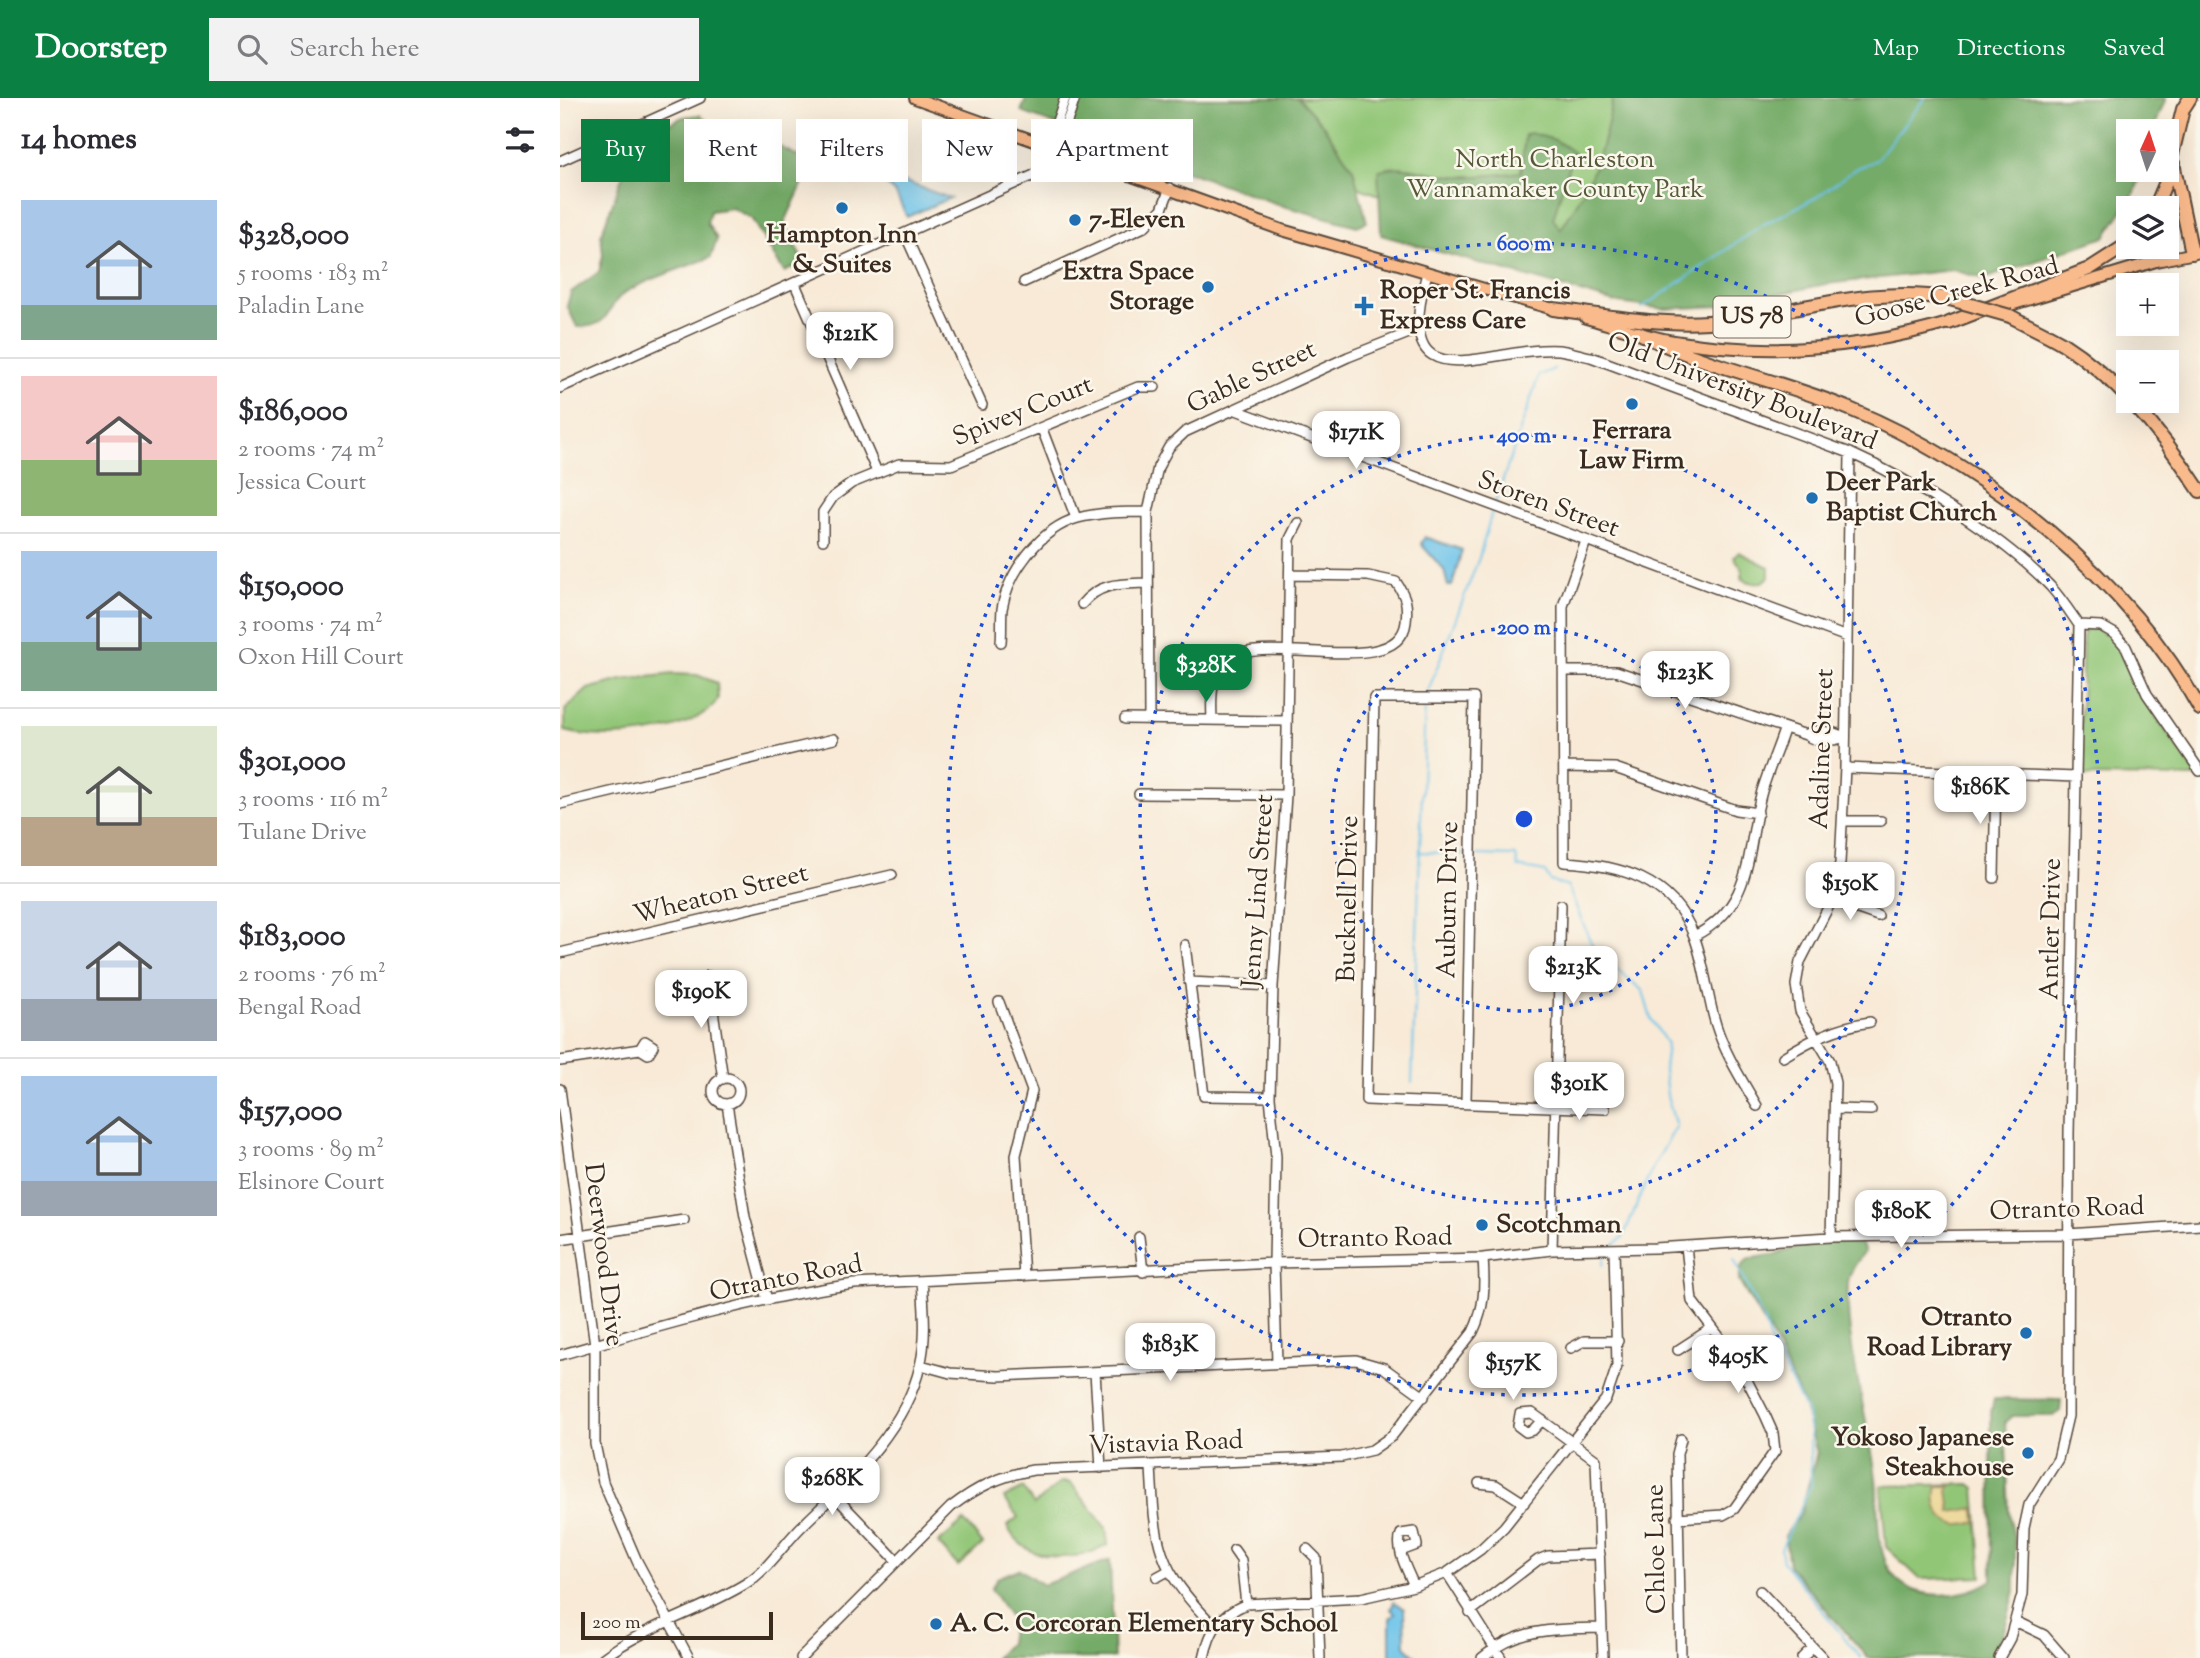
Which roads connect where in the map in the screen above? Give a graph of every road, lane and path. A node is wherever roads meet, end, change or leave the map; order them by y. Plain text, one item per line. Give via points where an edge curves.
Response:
1 (700, 98) edge
2 (915, 98) edge
3 (1065, 98) edge
4 (1075, 98) edge
5 (2190, 98) edge
6 (1058, 119) edge
7 (1069, 119) edge
8 (2179, 125) edge
9 (1031, 140) edge
10 (560, 161) edge
11 (1031, 176) edge
12 (2179, 181) edge
13 (1152, 182) edge
14 (1170, 188) junction
15 (905, 234) junction
16 (2116, 252) edge
17 (2196, 252) edge
18 (1427, 273) junction
19 (1024, 282) dead end
20 (795, 284) junction
21 (1553, 309) junction
22 (1949, 323) junction
23 (1419, 329) junction
24 (1639, 334) junction
25 (1155, 387) dead end
26 (560, 388) edge
27 (982, 405) dead end
28 (1236, 410) junction
29 (1042, 429) junction
30 (1850, 453) junction
31 (877, 472) junction
32 (2200, 491) edge
33 (1148, 512) junction
34 (1076, 518) junction
35 (1298, 523) dead end
36 (823, 540) dead end
37 (1586, 541) junction
38 (1290, 575) junction
39 (1148, 583) junction
40 (1082, 604) dead end
41 (2079, 625) junction
42 (1847, 637) junction
43 (1001, 642) dead end
44 (1288, 650) junction
45 (1564, 671) junction
46 (1474, 698) joint
47 (2200, 709) edge
48 (1125, 719) dead end
49 (1149, 719) junction
50 (1212, 719) junction
51 (1287, 721) junction
52 (1784, 730) junction
53 (1845, 737) junction
54 (834, 739) dead end
55 (1564, 767) junction
56 (1845, 768) junction
57 (2200, 771) edge
58 (1996, 774) junction
59 (2076, 777) junction
60 (1139, 794) dead end
61 (1286, 795) junction
62 (560, 804) edge
63 (1758, 813) junction
64 (1843, 821) junction
65 (1881, 821) dead end
66 (892, 875) dead end
67 (1994, 878) dead end
68 (1832, 900) junction
69 (1561, 905) dead end
70 (1878, 916) dead end
71 (1694, 936) junction
72 (1185, 946) dead end
73 (560, 953) edge
74 (708, 976) dead end
75 (1189, 982) junction
76 (1273, 986) junction
77 (999, 1002) dead end
78 (1870, 1022) dead end
79 (1816, 1036) junction
80 (640, 1049) dead end
81 (1783, 1057) dead end
82 (560, 1061) edge
83 (723, 1079) junction
84 (560, 1089) edge
85 (1270, 1097) junction
86 (1466, 1102) junction
87 (727, 1104) junction
88 (1556, 1106) junction
89 (1757, 1107) dead end
90 (1605, 1109) dead end
91 (1836, 1109) junction
92 (1871, 1110) dead end
93 (684, 1220) dead end
94 (2200, 1225) edge
95 (2068, 1234) junction
96 (1139, 1237) dead end
97 (1831, 1237) junction
98 (582, 1238) junction
99 (560, 1239) edge
100 (1686, 1246) junction
101 (1614, 1249) junction
102 (1552, 1250) junction
103 (1483, 1258) junction
104 (1274, 1263) junction
105 (1143, 1272) junction
106 (1024, 1276) junction
107 (922, 1281) junction
108 (767, 1300) junction
109 (1712, 1328) junction
110 (1618, 1341) junction
111 (595, 1345) junction
112 (1572, 1348) dead end
113 (1678, 1350) dead end
114 (560, 1355) edge
115 (1277, 1363) junction
116 (921, 1365) junction
117 (1095, 1372) junction
118 (1424, 1397) junction
119 (1542, 1420) dead end
120 (1681, 1439) dead end
121 (1573, 1442) junction
122 (1151, 1466) junction
123 (1101, 1468) junction
124 (1479, 1483) dead end
125 (834, 1495) junction
126 (1524, 1503) junction
127 (1677, 1518) junction
128 (1307, 1549) dead end
129 (1234, 1550) dead end
130 (1401, 1551) dead end
131 (1600, 1554) junction
132 (897, 1562) junction
133 (1168, 1571) junction
134 (1447, 1573) junction
135 (1157, 1577) dead end
136 (1414, 1586) junction
137 (1760, 1591) dead end
138 (1319, 1599) junction
139 (1247, 1604) junction
140 (1470, 1612) junction
141 (670, 1619) junction
142 (2015, 1622) junction
143 (1214, 1626) junction
144 (1602, 1628) junction
145 (1812, 1648) junction
146 (1499, 1654) edge
147 (603, 1658) edge
148 (689, 1658) edge
149 (801, 1658) edge
150 (1204, 1658) edge
151 (1320, 1658) edge
152 (1482, 1658) edge
153 (1603, 1658) edge
154 (1681, 1658) edge
155 (1802, 1658) edge
156 (1823, 1658) edge
157 (1999, 1658) edge
158 (2064, 1658) edge

1 - 10 street
2 - 9 main road, US 78
3 - 6 street
4 - 7 street
5 - 8 highway
11 - 15 street
12 - 17 highway
13 - 14 main road, US 78
14 - 18 main road, US 78 via 1282,230
14 - 19 street via 1161,209 1144,227
15 - 20 street
15 - 27 street
16 - 22 highway via 2089,269
17 - 22 main road, Goose Creek Road
18 - 21 main road, US 78
18 - 23 street via 1419,300
20 - 26 street
20 - 31 street
21 - 24 main road, US 78
21 - 32 highway, US 78, bridge via 1698,323 1849,298 1950,299 2010,316 2063,344 2112,384 2150,424
22 - 24 main road, Goose Creek Road via 1894,338 1780,350 1713,346
23 - 28 street, Gable Street
23 - 30 street, Old University Boulevard via 1433,355 1450,362 1560,350 1602,361
24 - 47 highway, US 78 via 1678,353 1853,410 1958,464 2083,562 2140,624
25 - 29 street, Spivey Court via 1138,387
28 - 33 street, Gable Street via 1185,432 1169,447 1158,467
28 - 37 street, Storen Street
29 - 31 street, Spivey Court via 951,465 899,464
29 - 34 street
30 - 41 street, Old University Boulevard via 1890,470 2012,554 2050,586
30 - 42 street, Adaline Street
31 - 36 street, Spivey Court via 832,497 823,512
33 - 34 street
33 - 39 street, Gable Street
34 - 43 street via 1036,545 1012,578 1002,608
35 - 38 street, Jenny Lind Street via 1290,539
37 - 42 street, Storen Street
37 - 45 street via 1563,606
38 - 44 street, Jenny Lind Street
38 - 44 street via 1368,576 1396,582 1409,602 1405,630 1393,645 1368,653
39 - 40 street via 1104,586 1092,591
39 - 49 street, Gable Street
41 - 57 street via 2101,626 2121,640 2147,695
41 - 59 street, Antler Drive
42 - 53 street, Adaline Street
44 - 50 street via 1243,653 1227,660 1216,677
44 - 51 street, Jenny Lind Street
45 - 52 street via 1616,671
45 - 55 street
46 - 86 street, Auburn Drive
46 - 86 street, Bucknell Drive via 1374,698 1366,1100
48 - 49 street
49 - 50 street
50 - 51 street
51 - 61 street, Jenny Lind Street
52 - 53 street via 1823,740
52 - 63 street
53 - 56 street, Adaline Street
54 - 62 street
55 - 63 street via 1615,768 1735,810
55 - 71 street via 1564,862 1624,869 1647,880 1669,897
56 - 58 street
56 - 64 street, Adaline Street
58 - 59 street
58 - 67 street
59 - 95 street, Antler Drive
60 - 61 street
61 - 76 street, Jenny Lind Street
63 - 71 street via 1748,870 1724,915
64 - 65 street
64 - 68 street, Adaline Street
66 - 73 street, Wheaton Street
68 - 70 street
68 - 79 street, Adaline Street via 1800,962 1796,985 1800,1011
69 - 88 street
71 - 89 street via 1724,1050
72 - 75 street
74 - 83 street
75 - 76 street
75 - 85 street via 1204,1096
76 - 85 street, Jenny Lind Street
77 - 106 street via 1032,1091 1016,1155
78 - 79 street
79 - 81 street
79 - 91 street, Adaline Street via 1830,1061
80 - 82 street
83 - 87 street via 713,1091 719,1102
83 - 87 street via 735,1082 739,1089 735,1101
84 - 98 street, Deerwood Drive
85 - 104 street, Jenny Lind Street via 1276,1157
86 - 88 street
87 - 108 street via 746,1217
88 - 90 street
88 - 102 street
91 - 92 street
91 - 97 street, Adaline Street
93 - 98 street
94 - 95 street, Otranto Road
95 - 97 street, Otranto Road
95 - 142 street, Antler Drive via 2068,1419 2058,1457 2037,1489 2025,1522 2022,1595
96 - 105 street
97 - 100 street, Otranto Road
98 - 99 street
98 - 111 street, Deerwood Drive
100 - 101 street, Otranto Road
100 - 109 street via 1692,1301
101 - 102 street, Otranto Road
101 - 110 street
102 - 103 street, Otranto Road
103 - 104 street, Otranto Road
103 - 118 street, Vistavia Road via 1482,1314
104 - 105 street, Otranto Road
104 - 115 street, Jenny Lind Street
105 - 106 street, Otranto Road
106 - 107 street, Otranto Road
107 - 108 street, Otranto Road via 854,1284
107 - 116 street
108 - 111 street, Otranto Road
109 - 113 street
109 - 127 street via 1736,1359 1765,1415 1775,1451 1734,1508 1723,1515
110 - 112 street via 1584,1341
110 - 121 street via 1617,1366 1606,1399
111 - 114 street, Otranto Road
111 - 141 street, Deerwood Drive via 595,1444 603,1482 637,1561
115 - 117 street
115 - 118 street via 1372,1363
116 - 117 street via 972,1376
116 - 125 street via 911,1395 885,1438
117 - 123 street
118 - 122 street, Vistavia Road via 1392,1436 1371,1450 1342,1458
119 - 121 street
120 - 127 street, Chloe Lane via 1676,1454
121 - 126 street
121 - 131 street via 1596,1460
122 - 123 street, Vistavia Road
122 - 133 street via 1157,1542
123 - 132 street, Vistavia Road via 1001,1476 951,1507
124 - 126 street via 1496,1485
125 - 132 street
125 - 141 street via 746,1584
126 - 134 street via 1481,1549
127 - 154 street, Chloe Lane
128 - 138 street via 1316,1558
129 - 139 street via 1241,1560
130 - 136 street
131 - 140 street via 1538,1560
131 - 144 street
132 - 149 street, Vistavia Road
133 - 135 street
133 - 143 street
134 - 136 street
134 - 140 street
136 - 138 street via 1361,1598
137 - 145 street
138 - 139 street
138 - 151 street
139 - 143 street via 1229,1611
140 - 146 street
141 - 147 street via 631,1637
141 - 148 street, Deerwood Drive
142 - 157 street, Antler Drive
142 - 158 street via 2044,1635
143 - 150 street
144 - 146 street via 1537,1630 1519,1635
144 - 153 street
145 - 155 street
145 - 156 street
146 - 152 street

